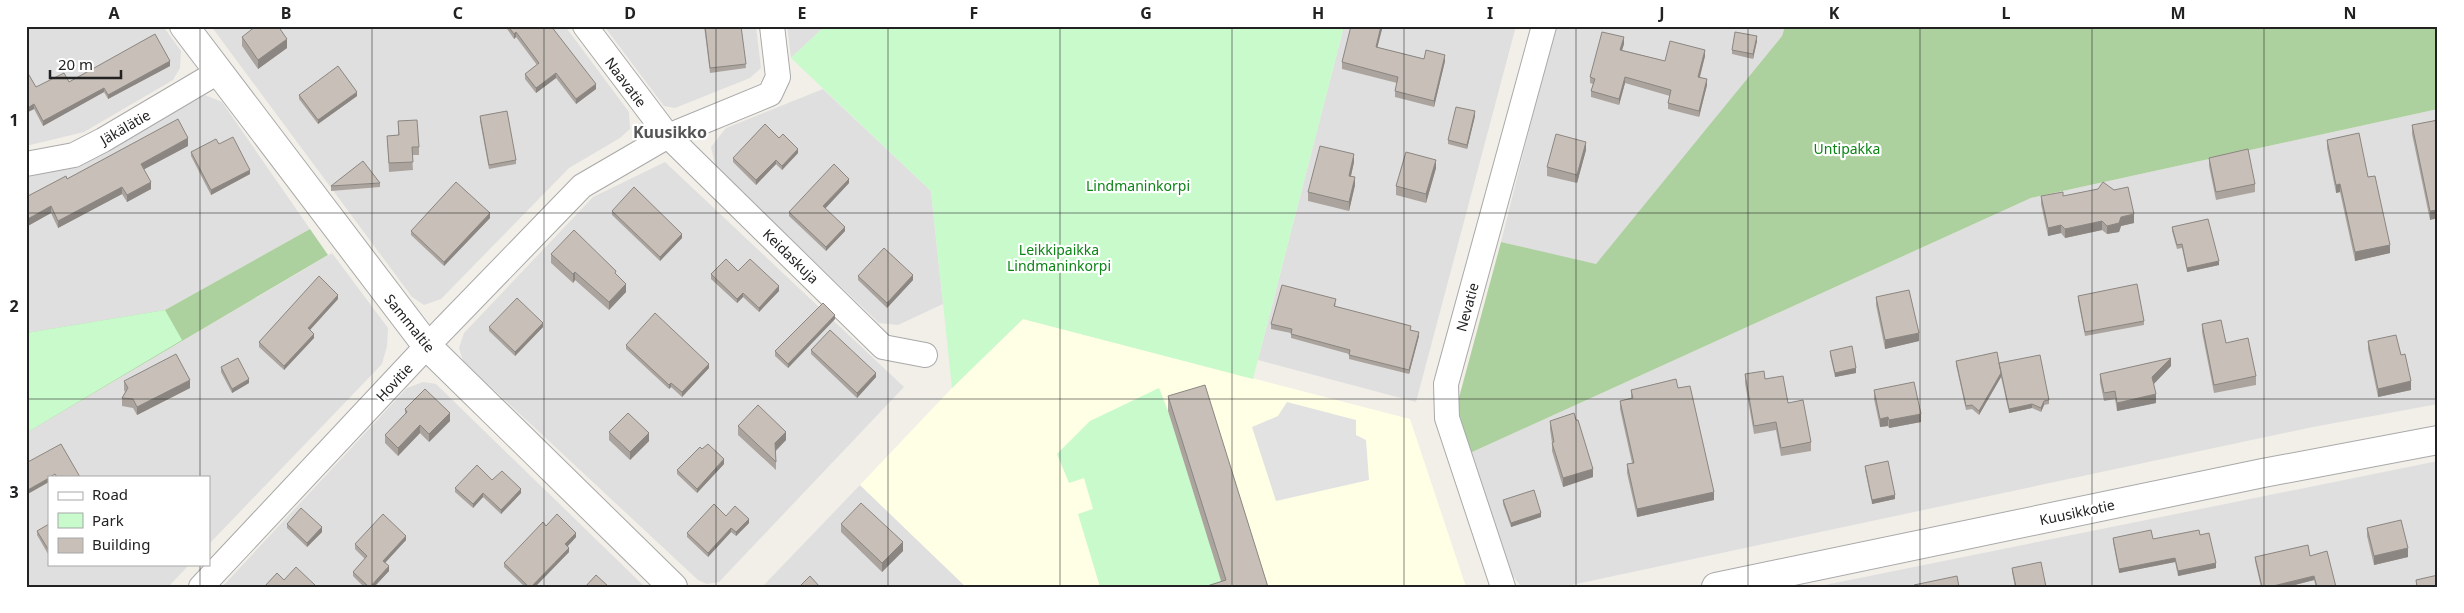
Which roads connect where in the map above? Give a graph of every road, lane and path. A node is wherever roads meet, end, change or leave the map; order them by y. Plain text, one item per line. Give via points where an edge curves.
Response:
1 (184, 26) edge
2 (585, 26) edge
3 (772, 26) edge
4 (1544, 26) edge
5 (218, 72) junction
6 (668, 136) junction
7 (26, 164) edge
8 (427, 346) junction
9 (924, 355) dead end
10 (2438, 440) edge
11 (201, 587) edge
12 (673, 587) edge
13 (1503, 587) edge
14 (1716, 587) edge

1 - 5 street, Sammaltie
2 - 6 street, Naavatie
3 - 6 street via 778,77 770,94
4 - 13 street, Nevatie via 1446,384 1447,418
5 - 7 street, Jäkälätie via 74,155
5 - 8 street, Sammaltie
6 - 8 street, Hovitie via 582,186
6 - 9 street, Keidaskuja via 883,347
8 - 11 street, Hovitie
8 - 12 street, Sammaltie
10 - 14 street, Kuusikkotie

